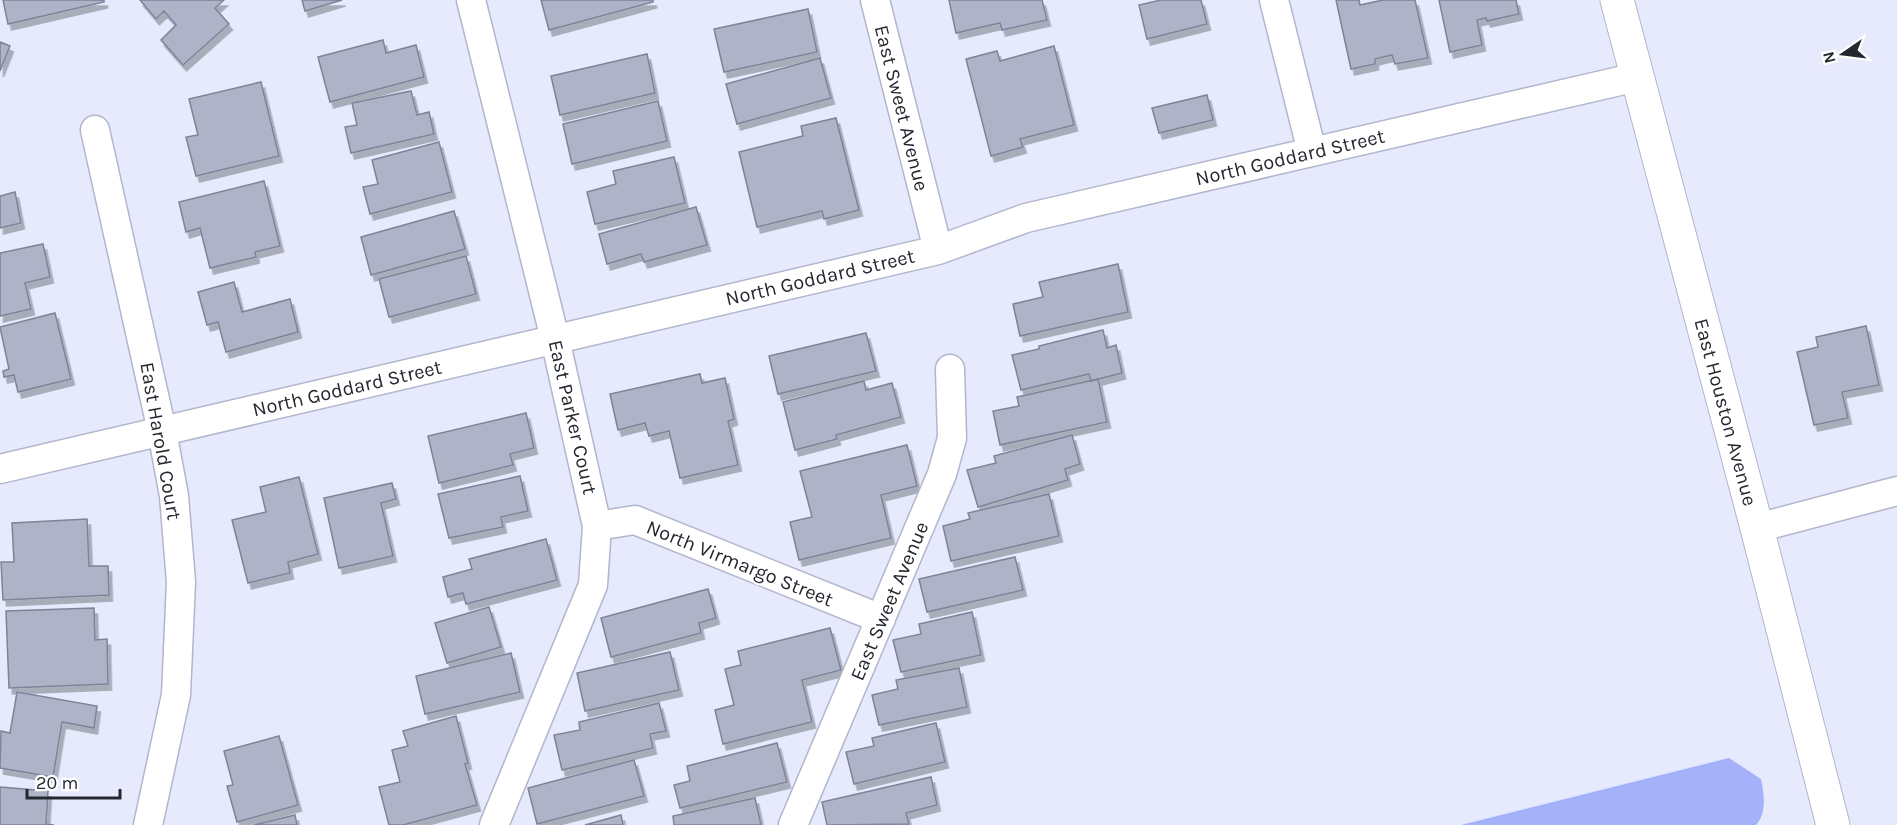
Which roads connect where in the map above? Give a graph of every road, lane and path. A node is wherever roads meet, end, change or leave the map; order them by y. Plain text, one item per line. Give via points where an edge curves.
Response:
1 (471, 0) edge
2 (875, 0) edge
3 (1274, 0) edge
4 (1617, 0) edge
5 (1637, 77) junction
6 (95, 130) dead end
7 (1312, 152) junction
8 (938, 250) junction
9 (555, 339) junction
10 (950, 369) dead end
11 (162, 431) junction
12 (0, 469) edge
13 (1897, 491) edge
14 (597, 526) junction
15 (1757, 528) junction
16 (881, 619) junction
17 (148, 825) edge
18 (494, 825) edge
19 (793, 825) edge
20 (1833, 825) edge

1 - 9 street, East Parker Court
2 - 8 street, East Sweet Avenue
3 - 7 street
4 - 5 main road, East Houston Avenue
5 - 7 street, North Goddard Street
5 - 15 main road, East Houston Avenue
6 - 11 street, East Harold Court
7 - 8 street, North Goddard Street via 1026,218
8 - 9 street, North Goddard Street
9 - 11 street, North Goddard Street
9 - 14 street, East Parker Court
10 - 16 street, East Sweet Avenue via 952,438 948,457
11 - 12 street, North Goddard Street
11 - 17 street, East Harold Court via 174,496 181,582 176,695
13 - 15 street
14 - 16 street, North Virmargo Street via 635,520
14 - 18 street, East Parker Court via 592,585
15 - 20 main road, East Houston Avenue
16 - 19 street, East Sweet Avenue

